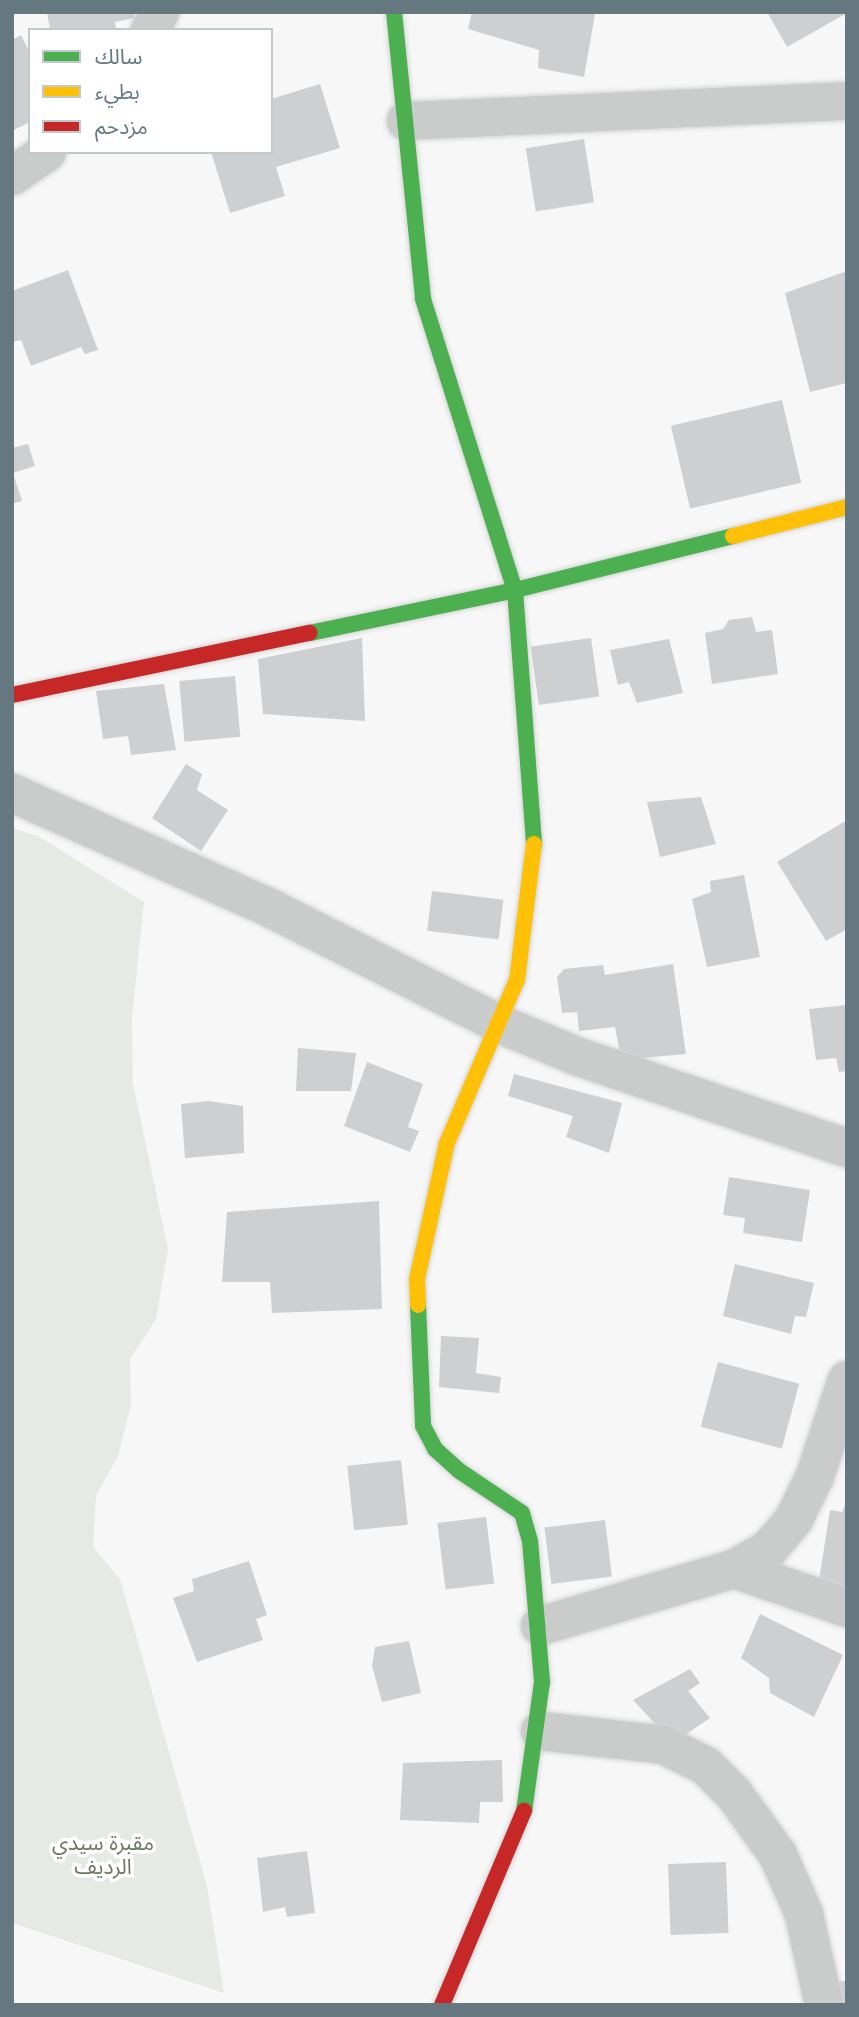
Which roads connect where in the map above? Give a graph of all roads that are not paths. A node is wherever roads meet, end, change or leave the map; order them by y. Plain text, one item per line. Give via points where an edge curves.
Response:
1 (160, 12) edge
2 (394, 12) edge
3 (151, 28) edge
4 (847, 102) edge
5 (407, 121) junction
6 (44, 154) edge
7 (12, 176) edge
8 (847, 507) edge
9 (515, 590) junction
10 (12, 695) edge
11 (12, 793) edge
12 (502, 1025) junction
13 (847, 1148) edge
14 (847, 1380) edge
15 (734, 1569) junction
16 (847, 1608) edge
17 (540, 1626) junction
18 (540, 1731) junction
19 (442, 2005) edge
20 (824, 2005) edge

1 - 3 street
2 - 5 street
4 - 5 street
5 - 9 street via 423,299
6 - 7 street
8 - 9 street
9 - 10 street
9 - 12 street via 530,734 535,869 529,930
11 - 12 street via 305,925
12 - 13 street
12 - 17 street via 466,1098 436,1183 417,1279 417,1350 423,1426 435,1449 522,1513
14 - 15 street via 815,1476 794,1519 769,1549
15 - 16 street
15 - 17 street
17 - 18 street
18 - 19 street via 526,1807
18 - 20 street via 664,1745 706,1766 734,1794 778,1855 804,1914

